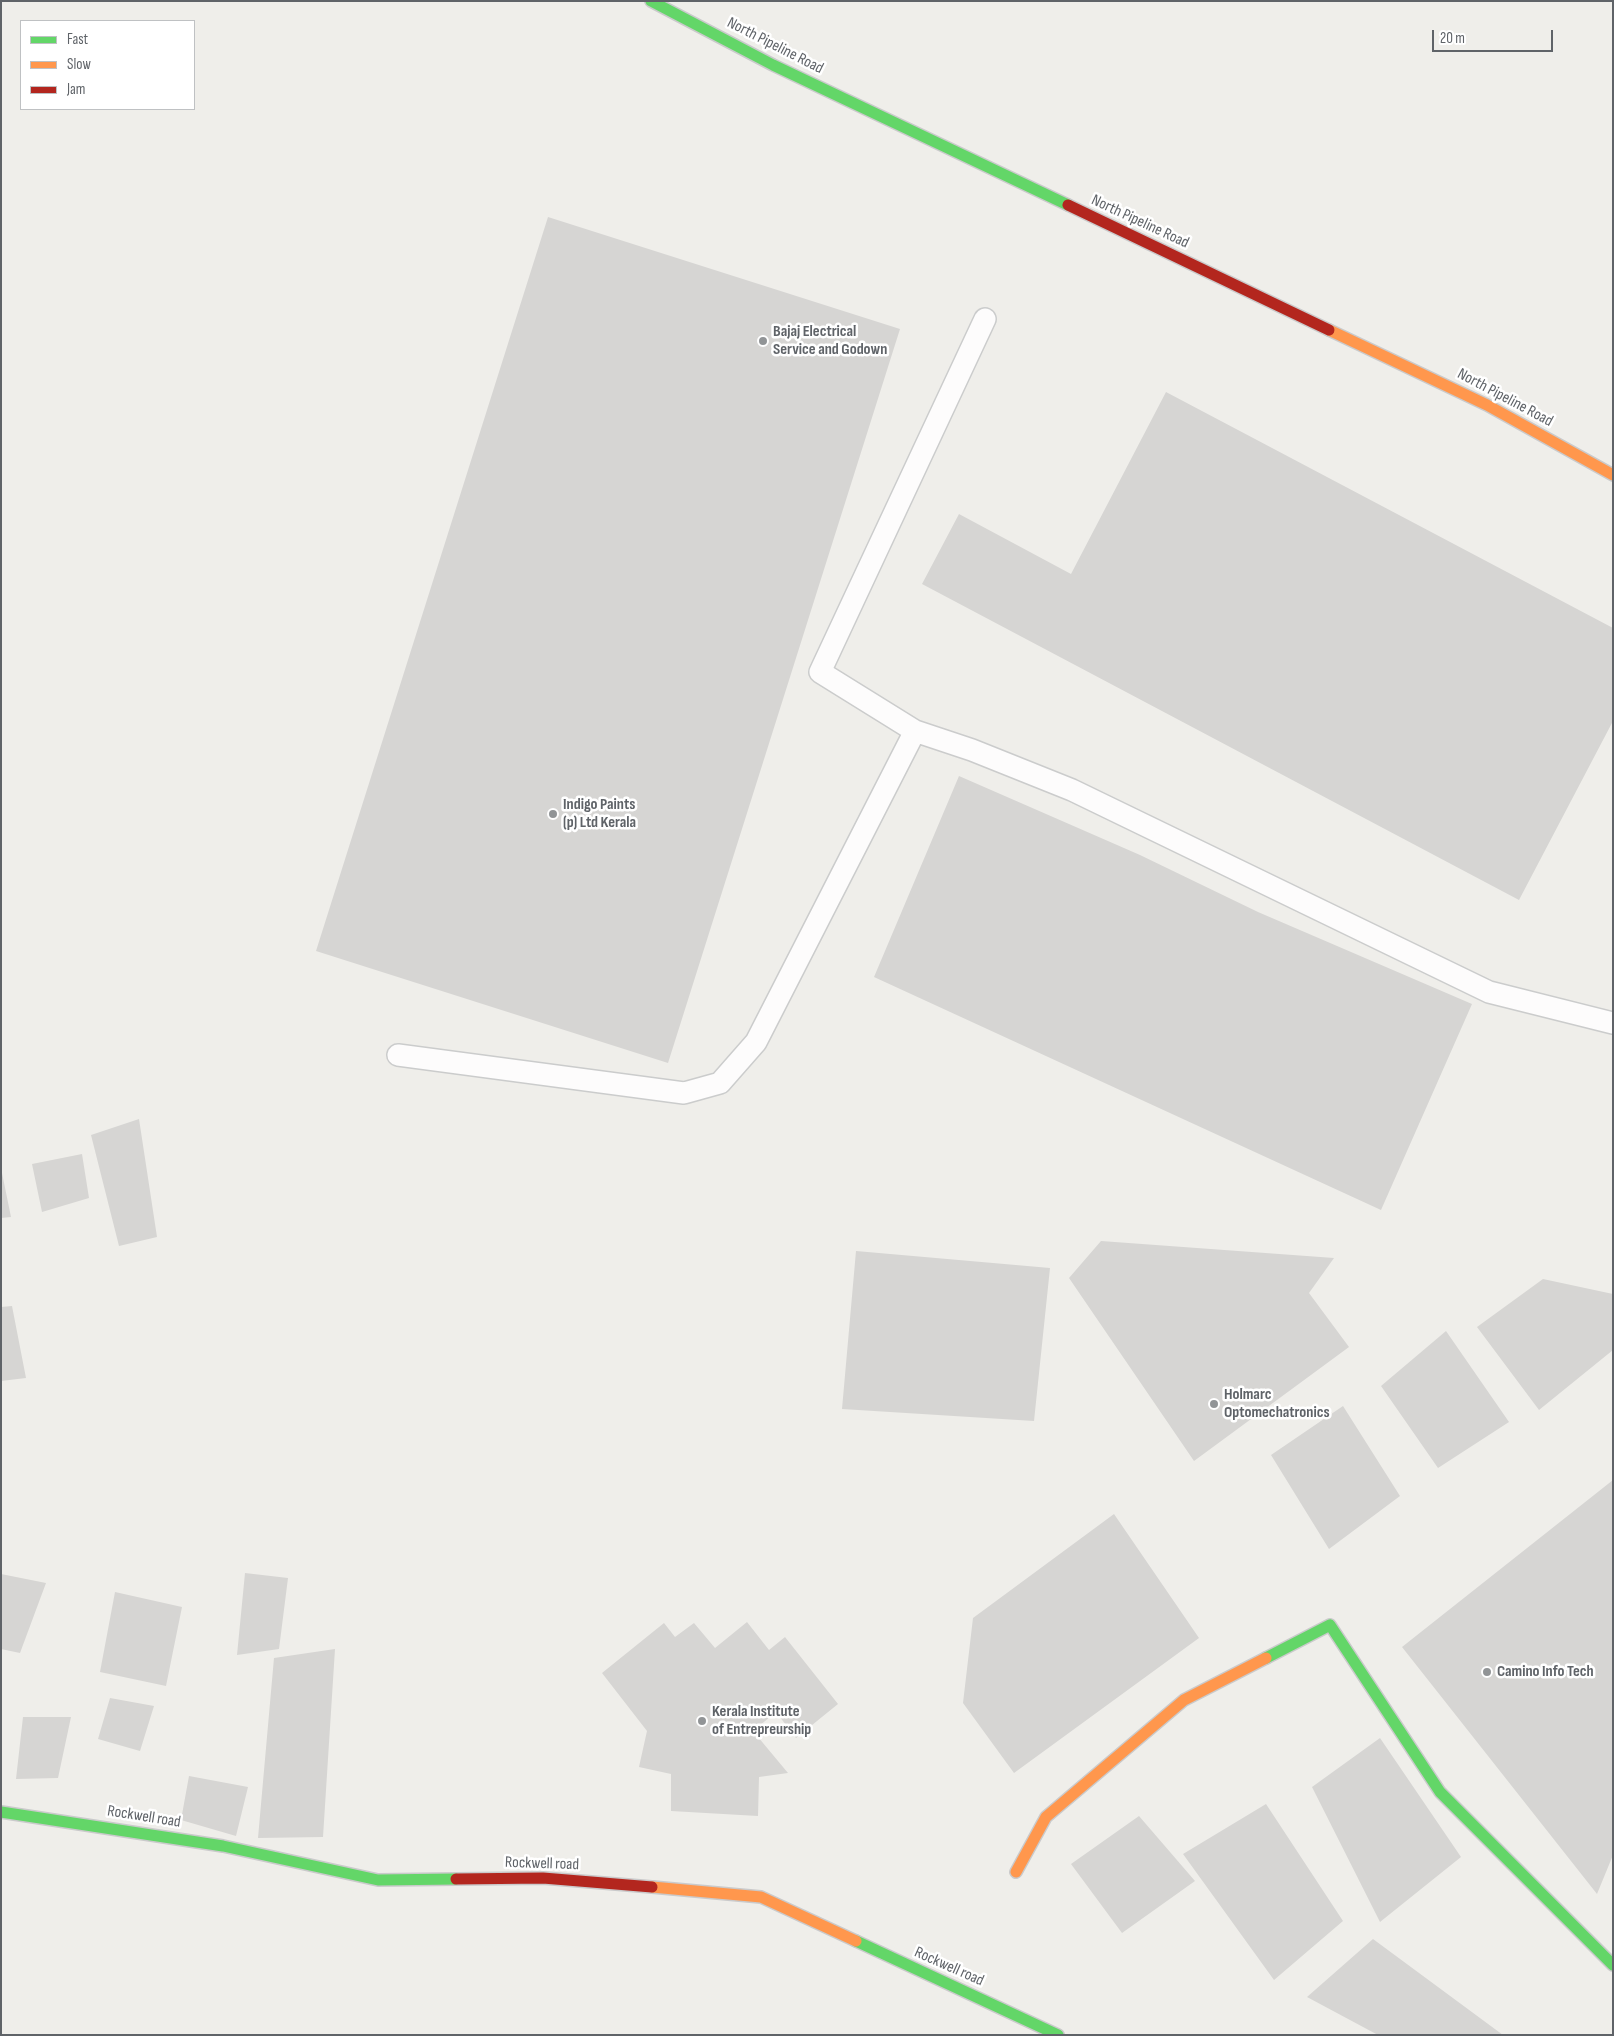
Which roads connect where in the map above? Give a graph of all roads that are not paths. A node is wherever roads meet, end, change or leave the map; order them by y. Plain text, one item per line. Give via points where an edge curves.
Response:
1 (650, 1) edge
2 (985, 319) dead end
3 (1613, 475) edge
4 (915, 731) junction
5 (1613, 1023) edge
6 (398, 1055) dead end
7 (1, 1812) edge
8 (1016, 1872) dead end
9 (1613, 1965) edge
10 (1058, 2035) edge

1 - 3 street, North Pipeline Road via 773,65 1487,405
2 - 4 lane via 820,672
4 - 5 lane via 1072,790 1489,992
4 - 6 lane via 756,1042 720,1083 684,1093
7 - 10 street, Rockwell road via 223,1846 378,1880 543,1878 761,1897
8 - 9 street via 1046,1817 1184,1700 1330,1625 1440,1792

